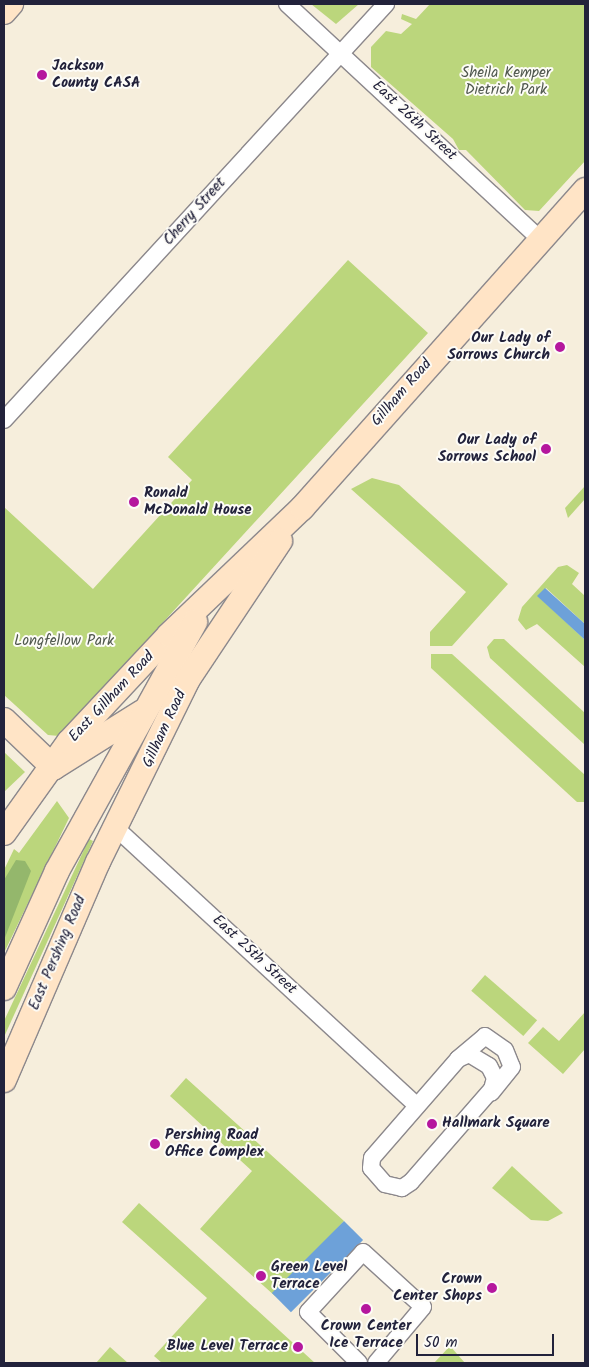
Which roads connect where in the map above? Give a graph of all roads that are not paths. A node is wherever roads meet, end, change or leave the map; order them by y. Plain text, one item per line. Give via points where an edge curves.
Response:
1 (11, 4) edge
2 (287, 4) edge
3 (386, 4) edge
4 (4, 12) edge
5 (340, 52) junction
6 (585, 190) edge
7 (540, 238) junction
8 (4, 420) edge
9 (302, 508) junction
10 (236, 569) junction
11 (169, 635) joint
12 (188, 679) junction
13 (147, 709) junction
14 (4, 720) edge
15 (54, 768) junction
16 (93, 804) junction
17 (116, 828) junction
18 (4, 833) edge
19 (4, 988) edge
20 (458, 1059) junction
21 (4, 1080) edge
22 (483, 1102) junction
23 (416, 1105) junction
24 (359, 1363) edge
25 (376, 1363) edge

1 - 4 main road
2 - 5 street, East 26th Street
3 - 5 street, Cherry Street
5 - 7 street, East 26th Street
5 - 8 street, Cherry Street
6 - 7 main road, Gillham Road
7 - 9 main road, Gillham Road
9 - 10 main road, Gillham Road
9 - 12 main road, Gillham Road
10 - 11 main road, Gillham Road
10 - 13 main road, Gillham Road via 187,633
11 - 15 main road, East Gillham Road via 69,742
12 - 13 main road
12 - 17 main road, Gillham Road
13 - 15 main road
13 - 16 main road, Gillham Road
14 - 15 main road
15 - 18 main road, East Gillham Road
16 - 17 main road, East 25th Street
16 - 19 main road
17 - 21 main road, East Pershing Road
17 - 23 street, East 25th Street
20 - 22 street via 469,1054 489,1066 495,1078
20 - 22 street via 484,1036 510,1057 509,1074
20 - 23 street
22 - 23 street via 411,1182 393,1188 376,1176 372,1158
24 - 25 street via 308,1312 363,1252 423,1307

